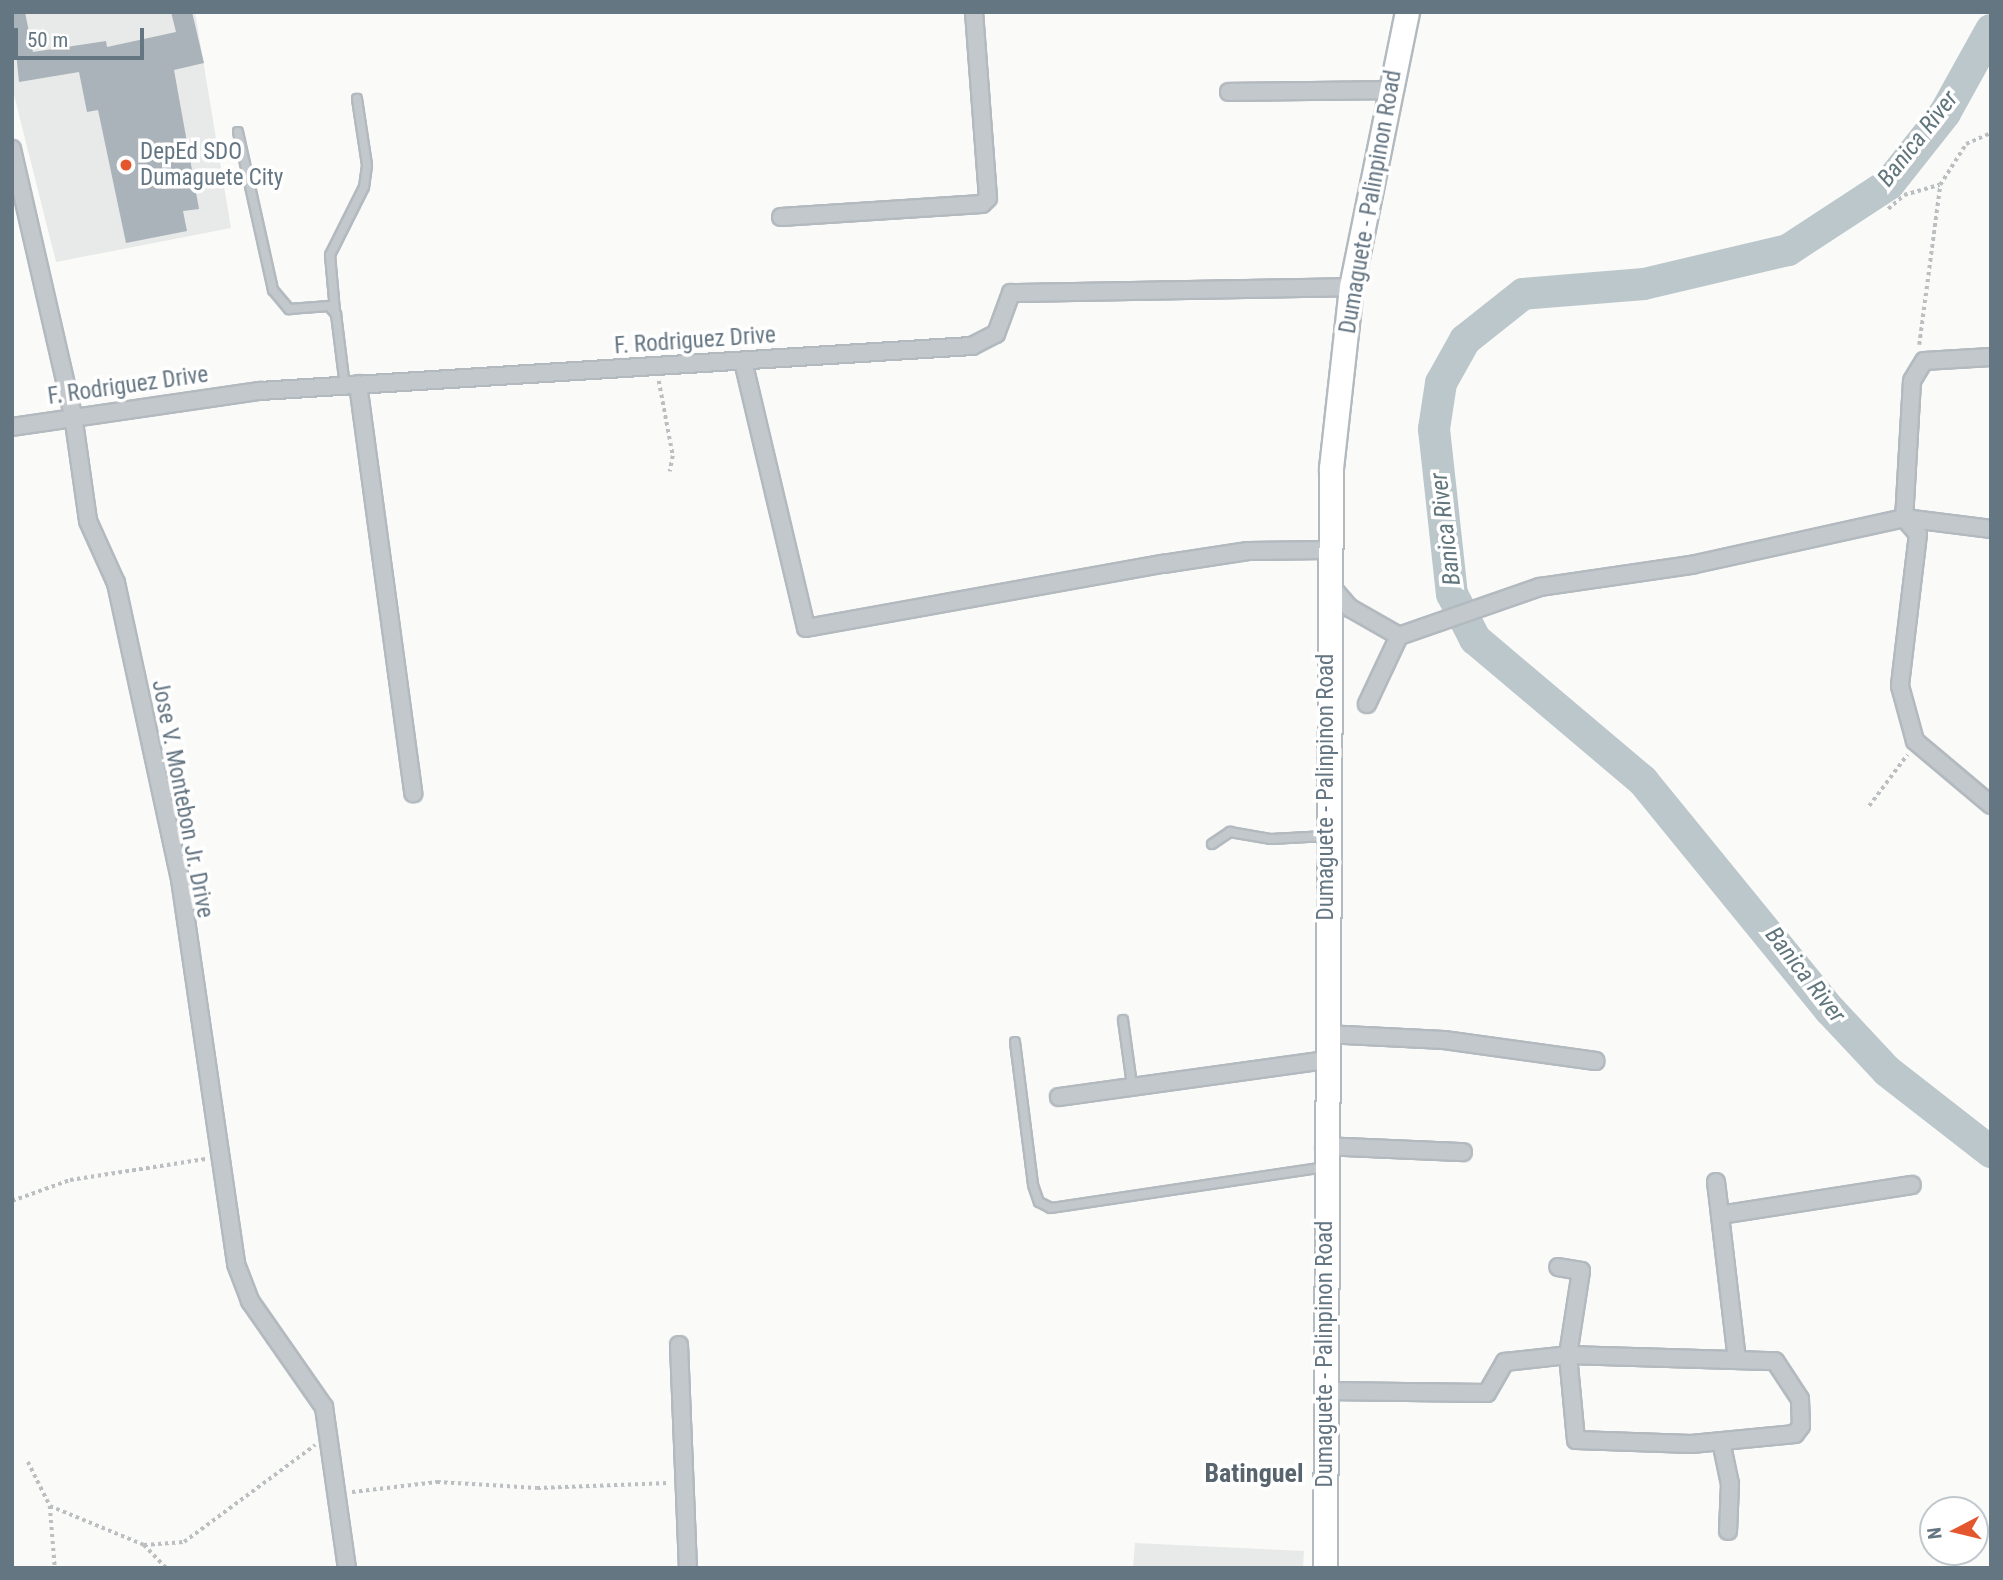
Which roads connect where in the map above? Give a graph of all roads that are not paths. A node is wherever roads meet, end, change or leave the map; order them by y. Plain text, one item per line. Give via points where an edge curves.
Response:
1 (974, 12) edge
2 (1406, 12) edge
3 (1391, 90) junction
4 (1229, 92) dead end
5 (357, 99) dead end
6 (238, 132) dead end
7 (12, 149) edge
8 (781, 217) dead end
9 (1351, 287) junction
10 (336, 314) junction
11 (1991, 357) edge
12 (743, 361) junction
13 (352, 385) junction
14 (73, 415) junction
15 (12, 427) edge
16 (1904, 518) junction
17 (1991, 529) edge
18 (1329, 550) junction
19 (1327, 582) junction
20 (1399, 636) junction
21 (1367, 704) dead end
22 (413, 793) dead end
23 (1991, 805) edge
24 (1326, 836) junction
25 (1212, 844) dead end
26 (1123, 1020) dead end
27 (1325, 1034) junction
28 (1015, 1042) dead end
29 (1324, 1060) junction
30 (1596, 1061) dead end
31 (1132, 1085) junction
32 (1059, 1097) dead end
33 (1463, 1152) dead end
34 (1324, 1156) junction
35 (1716, 1182) dead end
36 (1912, 1185) dead end
37 (1720, 1214) junction
38 (1558, 1267) dead end
39 (679, 1345) dead end
40 (1568, 1355) junction
41 (1737, 1360) junction
42 (1325, 1391) junction
43 (1721, 1441) junction
44 (1728, 1531) dead end
45 (348, 1568) edge
46 (688, 1568) edge
47 (1325, 1568) edge

1 - 8 street via 988,198 982,204
2 - 3 main road, Dumaguete - Palinpinon Road
3 - 4 street
3 - 9 main road, Dumaguete - Palinpinon Road
5 - 10 lane via 367,165 364,187 330,255
6 - 10 lane via 273,290 289,309 330,306
7 - 14 street, Jose V. Montebon Jr. Drive
9 - 12 street, F. Rodriguez Drive via 1011,293 996,334 972,346
9 - 18 main road, Dumaguete - Palinpinon Road
10 - 13 lane
11 - 16 street via 1924,361 1912,381
12 - 13 street, F. Rodriguez Drive
12 - 18 street via 806,628 1248,551
13 - 14 street, F. Rodriguez Drive
13 - 22 street
14 - 15 street, F. Rodriguez Drive
14 - 45 street, Jose V. Montebon Jr. Drive via 88,521 116,583 180,879 236,1264 250,1301 324,1407
16 - 17 street
16 - 20 street via 1691,565 1540,587
16 - 23 street via 1919,534 1900,686 1915,741
18 - 19 main road, Dumaguete - Palinpinon Road
19 - 20 street via 1350,608
19 - 24 main road, Dumaguete - Palinpinon Road
20 - 21 street
24 - 25 lane via 1271,839 1230,832
24 - 27 main road, Dumaguete - Palinpinon Road
26 - 31 lane
27 - 29 main road, Dumaguete - Palinpinon Road
27 - 30 street via 1444,1040
28 - 34 lane via 1033,1185 1039,1202 1051,1208
29 - 31 street
29 - 34 main road, Dumaguete - Palinpinon Road
31 - 32 street
33 - 34 street
34 - 42 main road, Dumaguete - Palinpinon Road
35 - 37 street
36 - 37 street
37 - 41 street
38 - 40 street via 1581,1271
39 - 46 street
40 - 41 street
40 - 42 street via 1505,1362 1487,1393
40 - 43 street via 1576,1440
41 - 43 street via 1775,1361 1800,1399 1801,1426 1795,1434
42 - 47 main road, Dumaguete - Palinpinon Road
43 - 44 street via 1730,1484

